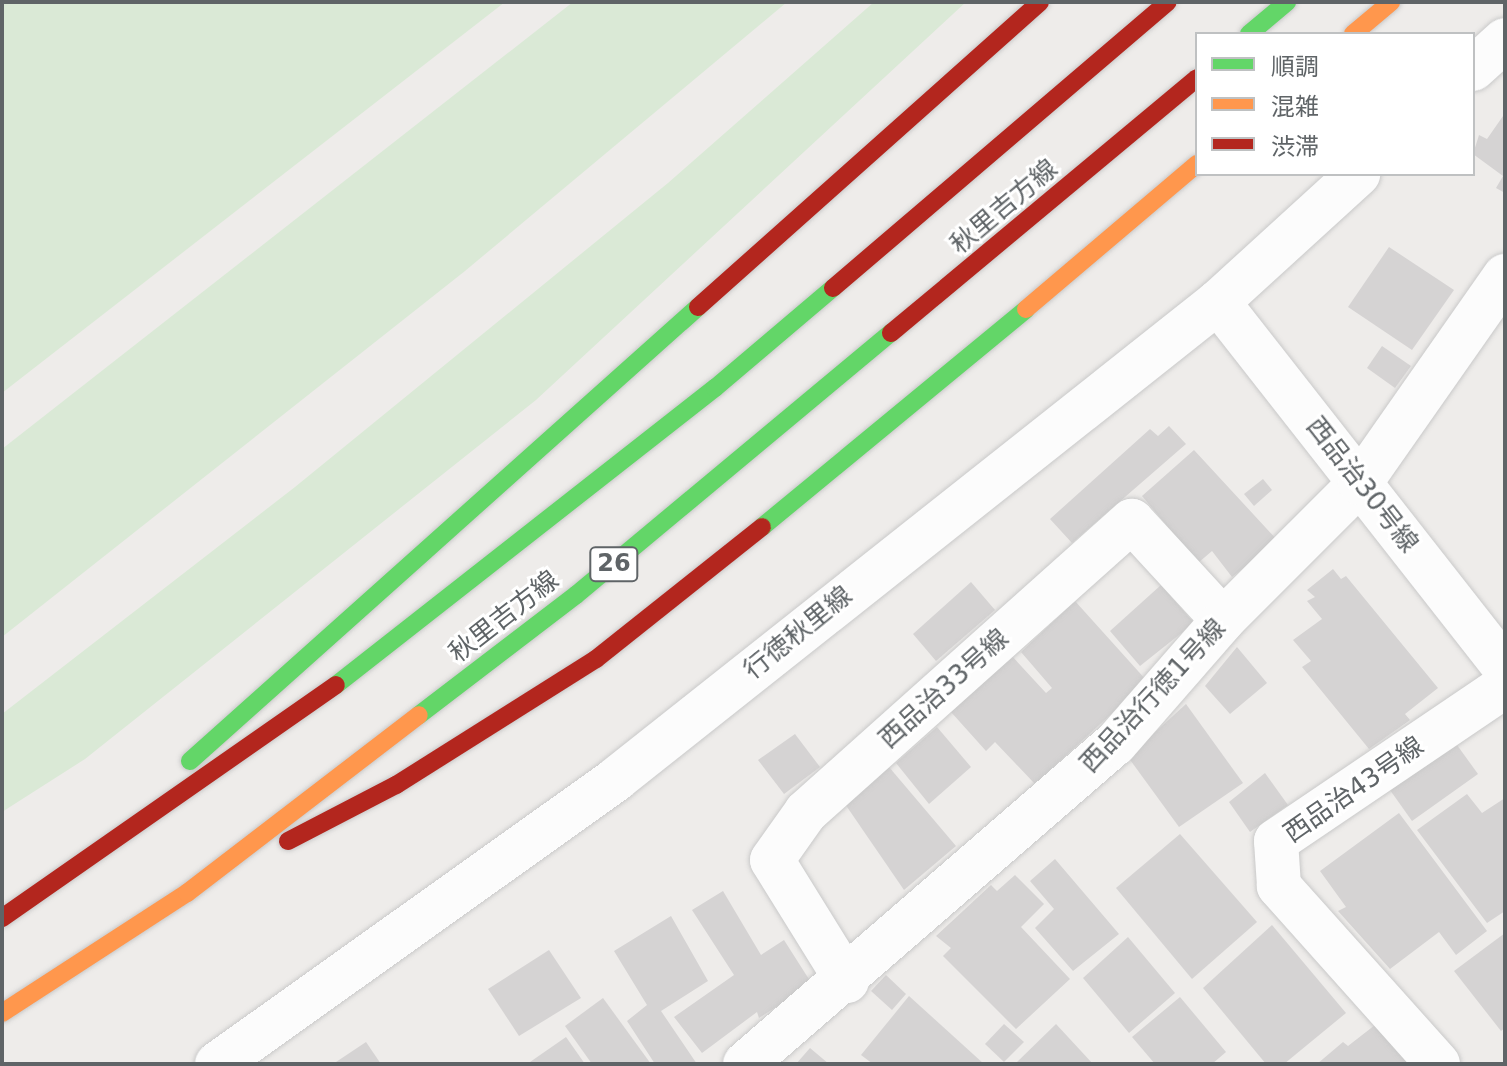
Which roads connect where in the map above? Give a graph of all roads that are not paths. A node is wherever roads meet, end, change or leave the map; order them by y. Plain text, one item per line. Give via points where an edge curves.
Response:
1 (1040, 2) edge
2 (1168, 2) edge
3 (1287, 2) edge
4 (1391, 2) edge
5 (1251, 32) edge
6 (1355, 32) edge
7 (1505, 40) edge
8 (1475, 67) edge
9 (1195, 80) edge
10 (1195, 166) edge
11 (1356, 176) edge
12 (1505, 276) edge
13 (1218, 302) junction
14 (1360, 483) junction
15 (1223, 620) junction
16 (1505, 668) edge
17 (1505, 686) edge
18 (56, 879) junction
19 (187, 893) junction
20 (2, 918) edge
21 (847, 981) junction
22 (2, 1013) edge
23 (217, 1064) edge
24 (745, 1064) edge
25 (1438, 1064) edge

1 - 18 main road
2 - 18 main road, 秋里吉方線 via 715,388 532,533 229,764
3 - 5 main road
4 - 6 main road
7 - 8 street
9 - 19 main road, 秋里吉方線 / 26 via 576,595
10 - 19 main road via 882,431 596,659 396,785
11 - 13 street, 行徳秋里線
12 - 14 street, 西品治行徳1号線
13 - 14 street, 西品治30号線
13 - 23 street, 行徳秋里線 via 616,779
14 - 15 street, 西品治行徳1号線
14 - 16 street, 西品治30号線
15 - 21 street, 西品治行徳1号線 via 1115,744
15 - 21 street, 西品治33号線 via 1132,521 806,812 772,860
17 - 25 street, 西品治43号線 via 1276,841 1279,886
18 - 20 main road, 秋里吉方線
19 - 22 main road, 秋里吉方線 / 26
21 - 24 street, 西品治行徳1号線

